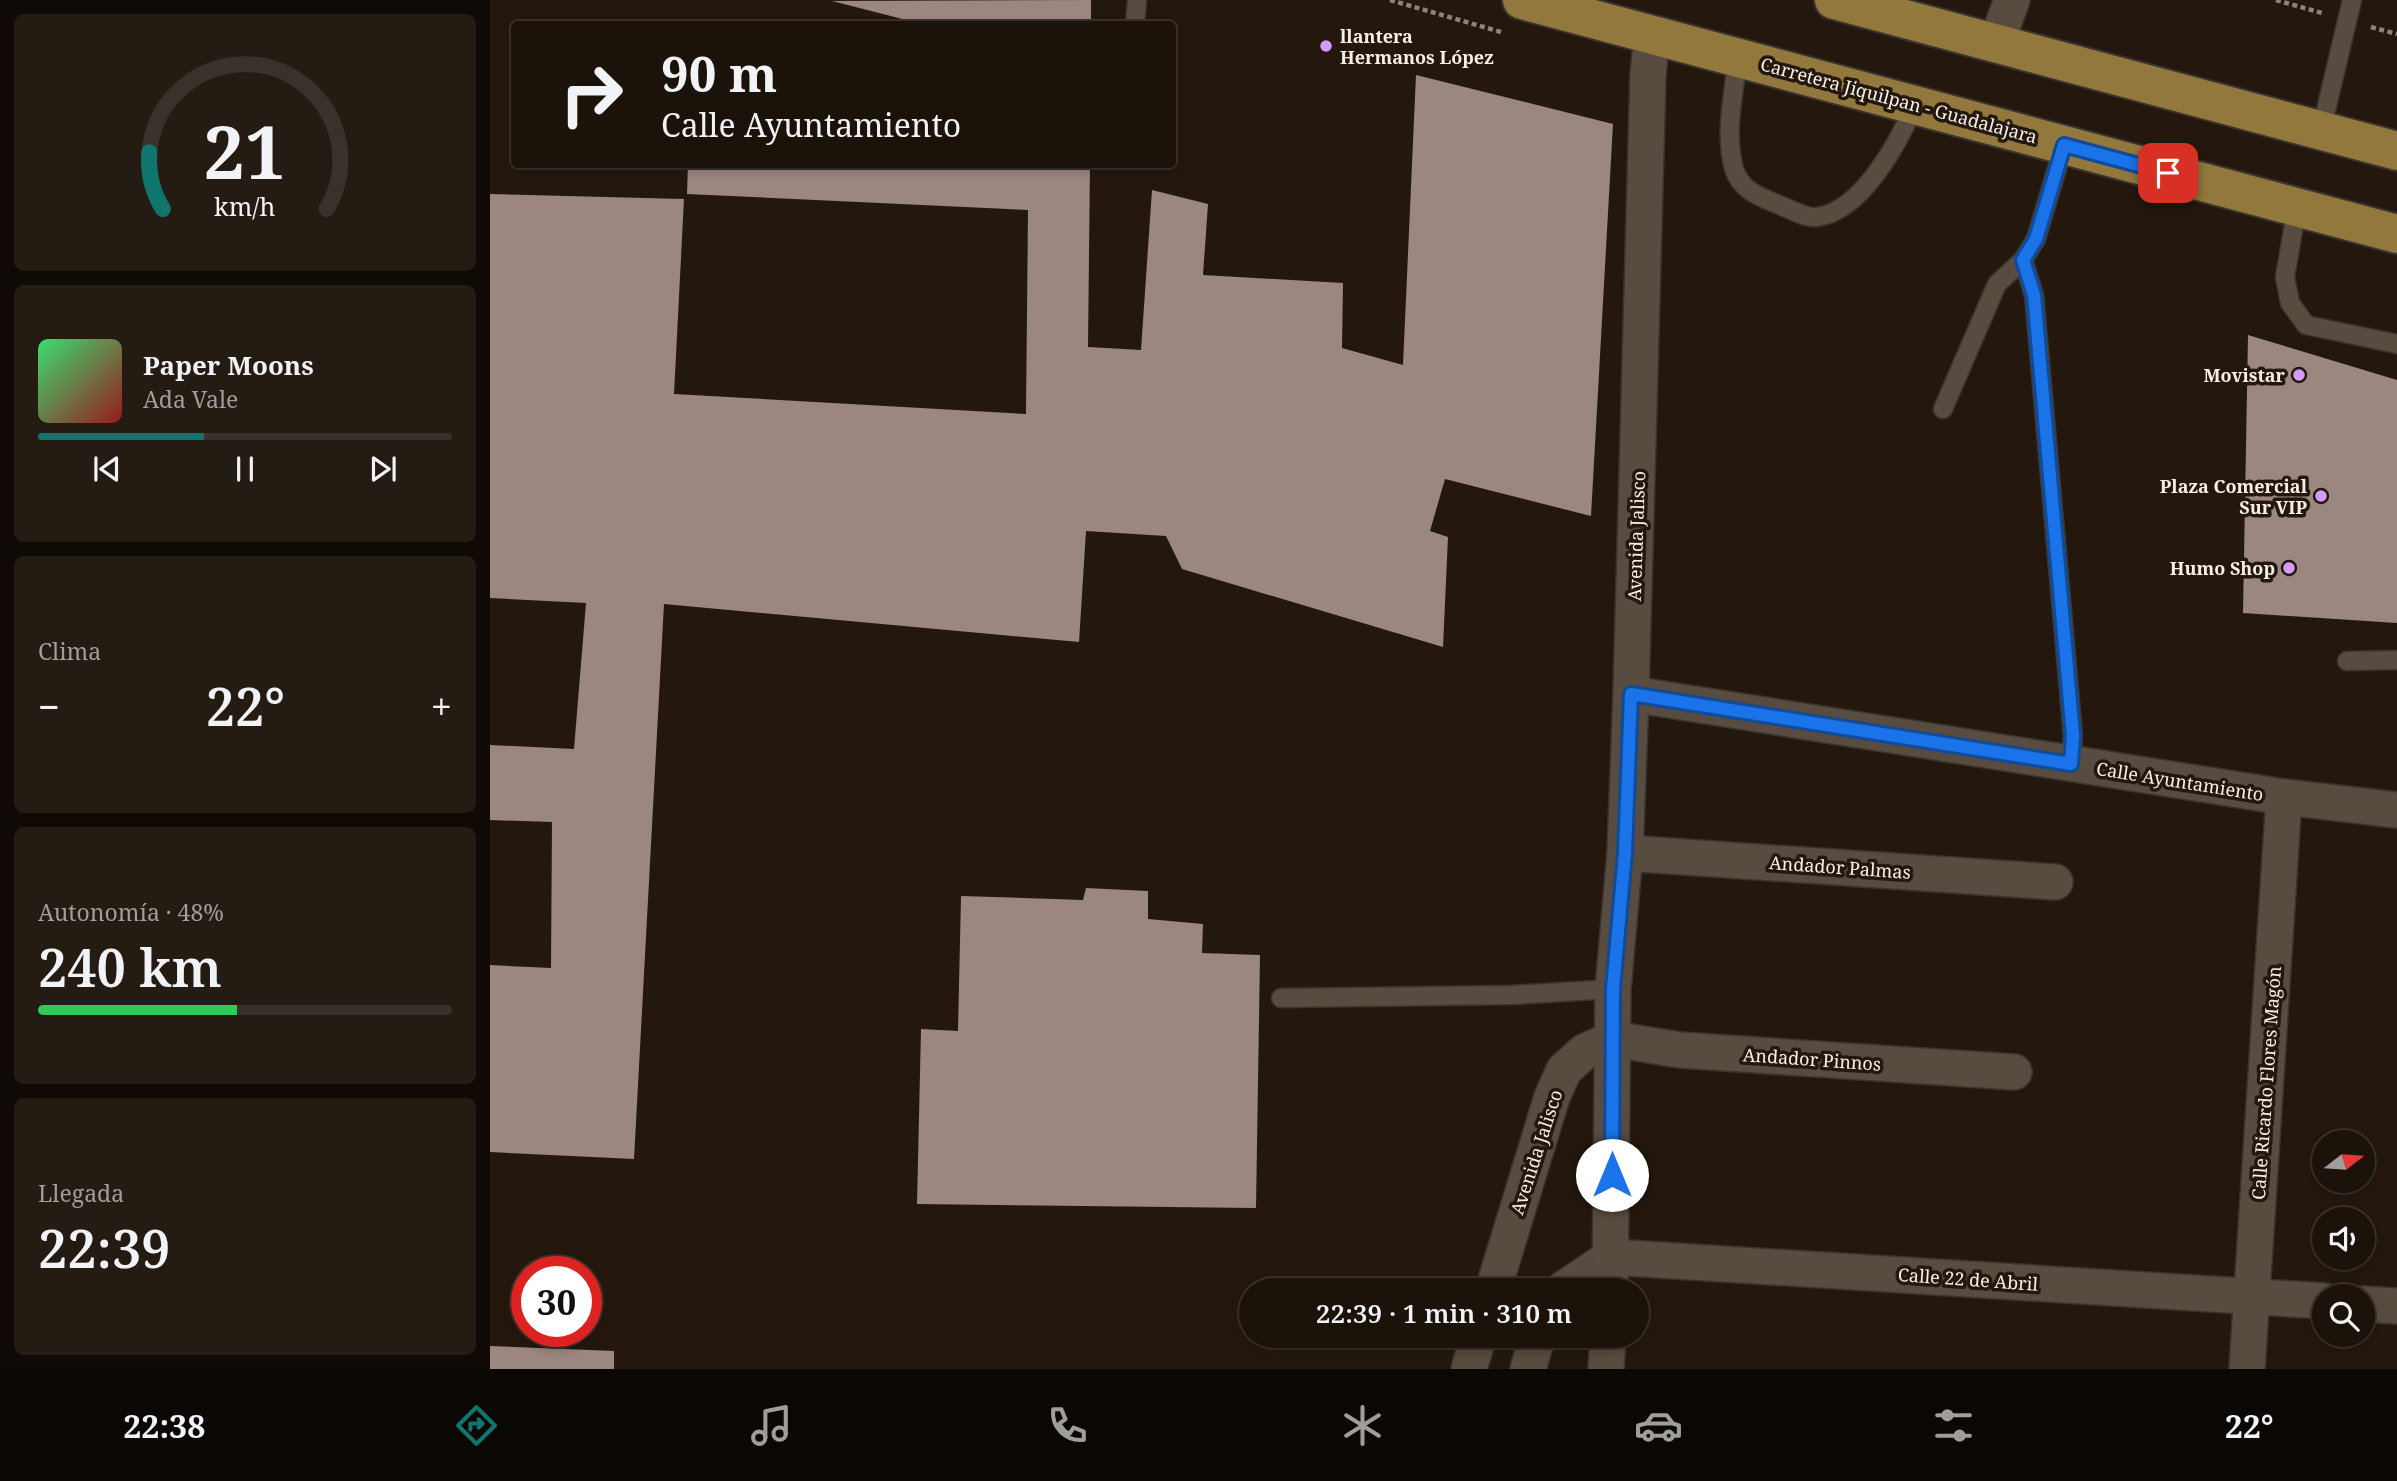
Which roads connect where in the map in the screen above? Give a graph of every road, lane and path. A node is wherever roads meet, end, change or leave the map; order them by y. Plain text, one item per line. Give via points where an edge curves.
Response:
1 (1137, 0) edge
2 (1522, 0) edge
3 (1834, 0) edge
4 (2012, 0) edge
5 (2352, 0) edge
6 (1135, 21) edge
7 (1652, 34) junction
8 (1996, 43) junction
9 (1738, 57) junction
10 (1915, 104) junction
11 (2321, 131) junction
12 (2064, 145) junction
13 (2397, 151) edge
14 (2297, 207) junction
15 (2397, 234) edge
16 (2023, 260) junction
17 (2397, 344) edge
18 (1943, 409) dead end
19 (2397, 660) edge
20 (2347, 661) dead end
21 (1631, 694) junction
22 (2071, 764) junction
23 (2284, 797) junction
24 (2397, 810) edge
25 (1625, 853) junction
26 (2055, 882) dead end
27 (1613, 989) junction
28 (1281, 998) dead end
29 (1612, 1039) junction
30 (2014, 1072) dead end
31 (1611, 1273) edge
32 (1497, 1278) edge
33 (2252, 1297) junction
34 (2312, 1300) edge
35 (2375, 1305) edge
36 (2397, 1306) edge
37 (1475, 1348) edge
38 (1534, 1348) edge
39 (1607, 1348) edge
40 (1469, 1369) edge
41 (1528, 1369) edge
42 (1606, 1369) edge
43 (2247, 1369) edge

1 - 6 lane
2 - 7 highway, Carretera Jiquilpan - Guadalajara
3 - 8 highway
4 - 8 street
5 - 11 lane
7 - 9 highway, Carretera Jiquilpan - Guadalajara
7 - 21 street, Avenida Jalisco
8 - 11 highway
9 - 10 highway, Carretera Jiquilpan - Guadalajara
9 - 10 lane via 1730,130 1735,172 1749,193 1815,218 1839,211 1858,195 1902,135
10 - 12 highway, Carretera Jiquilpan - Guadalajara
11 - 13 highway
12 - 14 highway, Carretera Jiquilpan - Guadalajara
12 - 16 lane via 2036,239
14 - 15 highway, Carretera Jiquilpan - Guadalajara
14 - 17 lane via 2285,277 2290,303 2306,325
16 - 18 lane via 1997,284
16 - 22 lane via 2034,295 2073,736
19 - 20 lane
21 - 22 street, Calle Ayuntamiento
21 - 25 street, Avenida Jalisco
22 - 23 street, Calle Ayuntamiento
23 - 24 street, Calle Ayuntamiento
23 - 33 street, Calle Ricardo Flores Magón
25 - 26 street, Andador Palmas
25 - 27 street, Avenida Jalisco
27 - 28 lane
27 - 29 street, Avenida Jalisco
29 - 30 street, Andador Pinnos via 1680,1050
29 - 31 street, Avenida Jalisco
29 - 32 street, Avenida Jalisco via 1584,1052 1564,1070
31 - 33 street, Calle 22 de Abril
33 - 34 street, Calle 22 de Abril
33 - 43 street, Calle Ricardo Flores Magón
35 - 36 street
37 - 40 street
38 - 41 street
39 - 42 street

